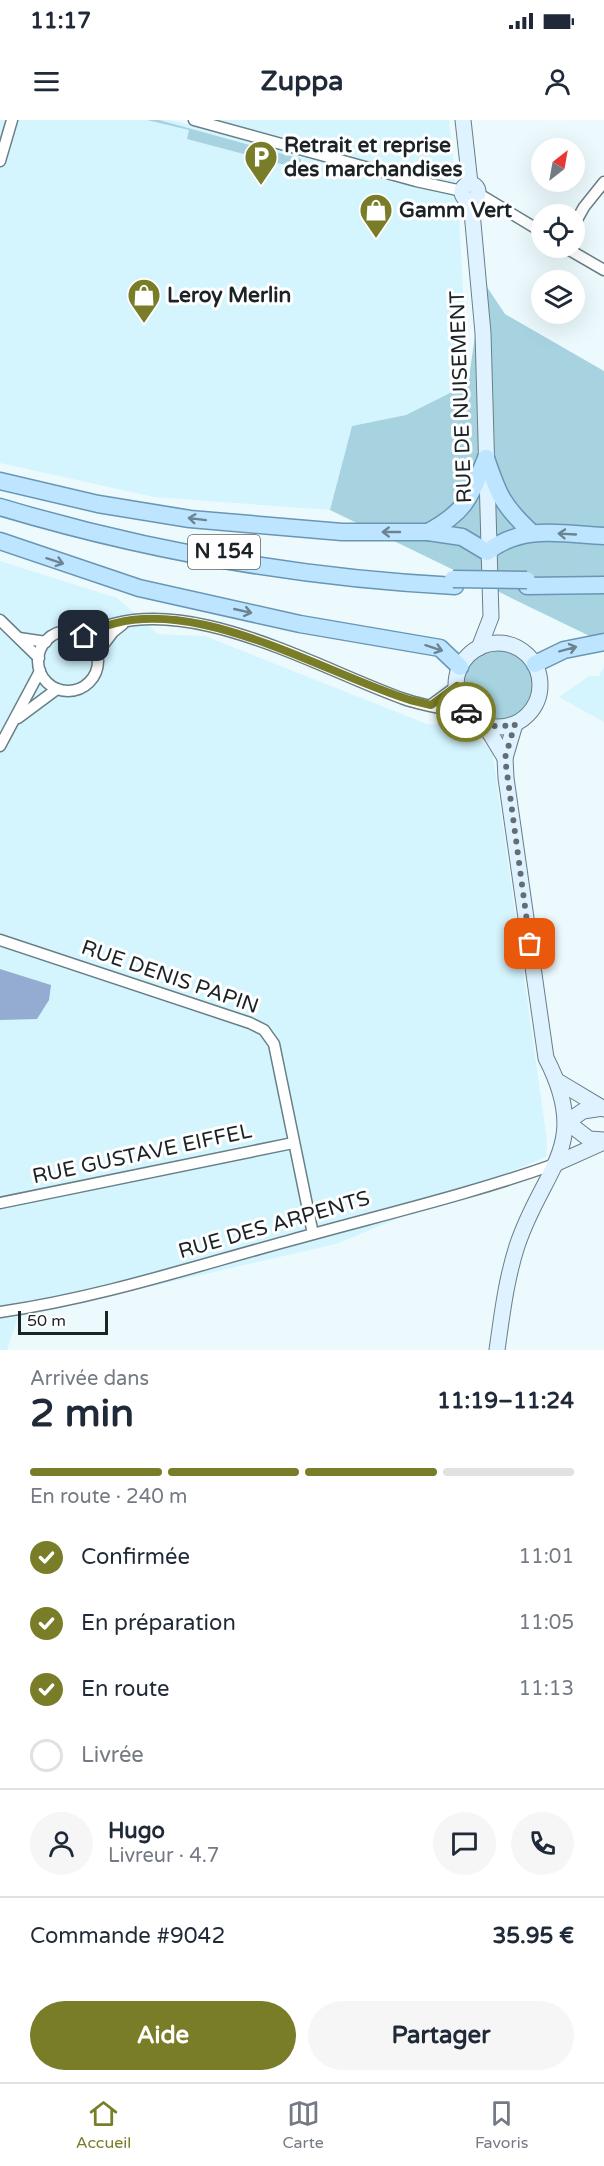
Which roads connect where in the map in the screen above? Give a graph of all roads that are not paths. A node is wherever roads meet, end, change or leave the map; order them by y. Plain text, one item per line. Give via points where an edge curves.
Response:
1 (12, 120) edge
2 (194, 120) edge
3 (463, 120) edge
4 (0, 161) edge
5 (604, 182) edge
6 (471, 192) junction
7 (585, 209) edge
8 (531, 226) edge
9 (583, 258) edge
10 (604, 270) edge
11 (486, 458) junction
12 (0, 481) edge
13 (0, 497) edge
14 (0, 507) edge
15 (0, 514) edge
16 (428, 532) junction
17 (531, 532) junction
18 (604, 536) edge
19 (0, 541) edge
20 (487, 552) junction
21 (237, 562) junction
22 (604, 579) edge
23 (454, 582) junction
24 (527, 583) junction
25 (604, 585) edge
26 (491, 617) junction
27 (0, 620) edge
28 (126, 622) junction
29 (84, 636) junction
30 (19, 638) junction
31 (46, 642) junction
32 (604, 642) edge
33 (512, 645) junction
34 (479, 648) junction
35 (97, 653) junction
36 (39, 658) junction
37 (535, 664) junction
38 (460, 667) junction
39 (40, 671) junction
40 (457, 686) junction
41 (57, 689) junction
42 (431, 705) junction
43 (467, 712) junction
44 (13, 722) junction
45 (515, 724) junction
46 (485, 725) junction
47 (0, 746) edge
48 (505, 758) junction
49 (0, 940) edge
50 (559, 1082) junction
51 (603, 1108) edge
52 (567, 1122) junction
53 (604, 1141) edge
54 (292, 1143) junction
55 (555, 1164) junction
56 (0, 1203) edge
57 (313, 1234) junction
58 (0, 1312) edge
59 (497, 1350) edge

1 - 4 street
2 - 6 street via 416,181
3 - 6 street, RUE DE NUISEMENT
5 - 7 street
6 - 8 street
6 - 11 street, RUE DE NUISEMENT via 483,333
9 - 10 street
11 - 16 main road via 468,502
11 - 17 main road via 497,492 509,512
11 - 20 street, RUE DE NUISEMENT
16 -> 12 main road via 330,531 190,519 98,504
13 - 23 main road, N 154 via 96,524 246,556
14 - 21 main road, N 154 via 53,523
15 - 21 main road via 129,547 194,560
16 - 20 main road via 462,537
18 -> 17 main road
17 - 20 main road via 507,538
19 -> 38 main road via 139,588 300,624 440,648
20 - 26 street, RUE DE NUISEMENT
21 - 23 main road, N 154 via 377,582
22 - 24 main road, N 154
23 - 24 main road, N 154, bridge
24 - 25 main road, N 154
26 - 33 street
26 - 34 street, RUE DE NUISEMENT
27 - 30 street
28 - 29 street
28 - 35 street
28 - 42 street via 182,619 231,632 403,698
29 - 31 street via 68,631
29 - 35 street
30 - 31 street
30 - 36 street
31 - 36 street
37 -> 32 main road via 564,650
33 - 34 street
33 - 37 street
34 - 38 street
35 - 41 street via 97,669 88,683 74,690
36 - 39 street
37 - 45 street via 540,691 527,716
38 - 40 street
39 - 41 street
39 - 44 street
40 - 42 street
40 - 43 street
41 - 44 street
42 - 43 street
43 - 46 street
44 - 47 street
45 - 46 street
45 - 48 street
46 - 48 street
48 - 50 street via 546,1058
49 - 54 street, RUE DENIS PAPIN via 264,1030 274,1044
50 - 51 street
50 - 52 street
51 - 52 street via 583,1111
52 - 53 street via 589,1138
52 - 55 street via 565,1143
53 - 55 street
54 - 56 street, RUE GUSTAVE EIFFEL
54 - 57 street, RUE DENIS PAPIN
55 - 57 street, RUE DES ARPENTS via 494,1186
55 - 59 street via 517,1246
57 - 58 street, RUE DES ARPENTS via 146,1282

